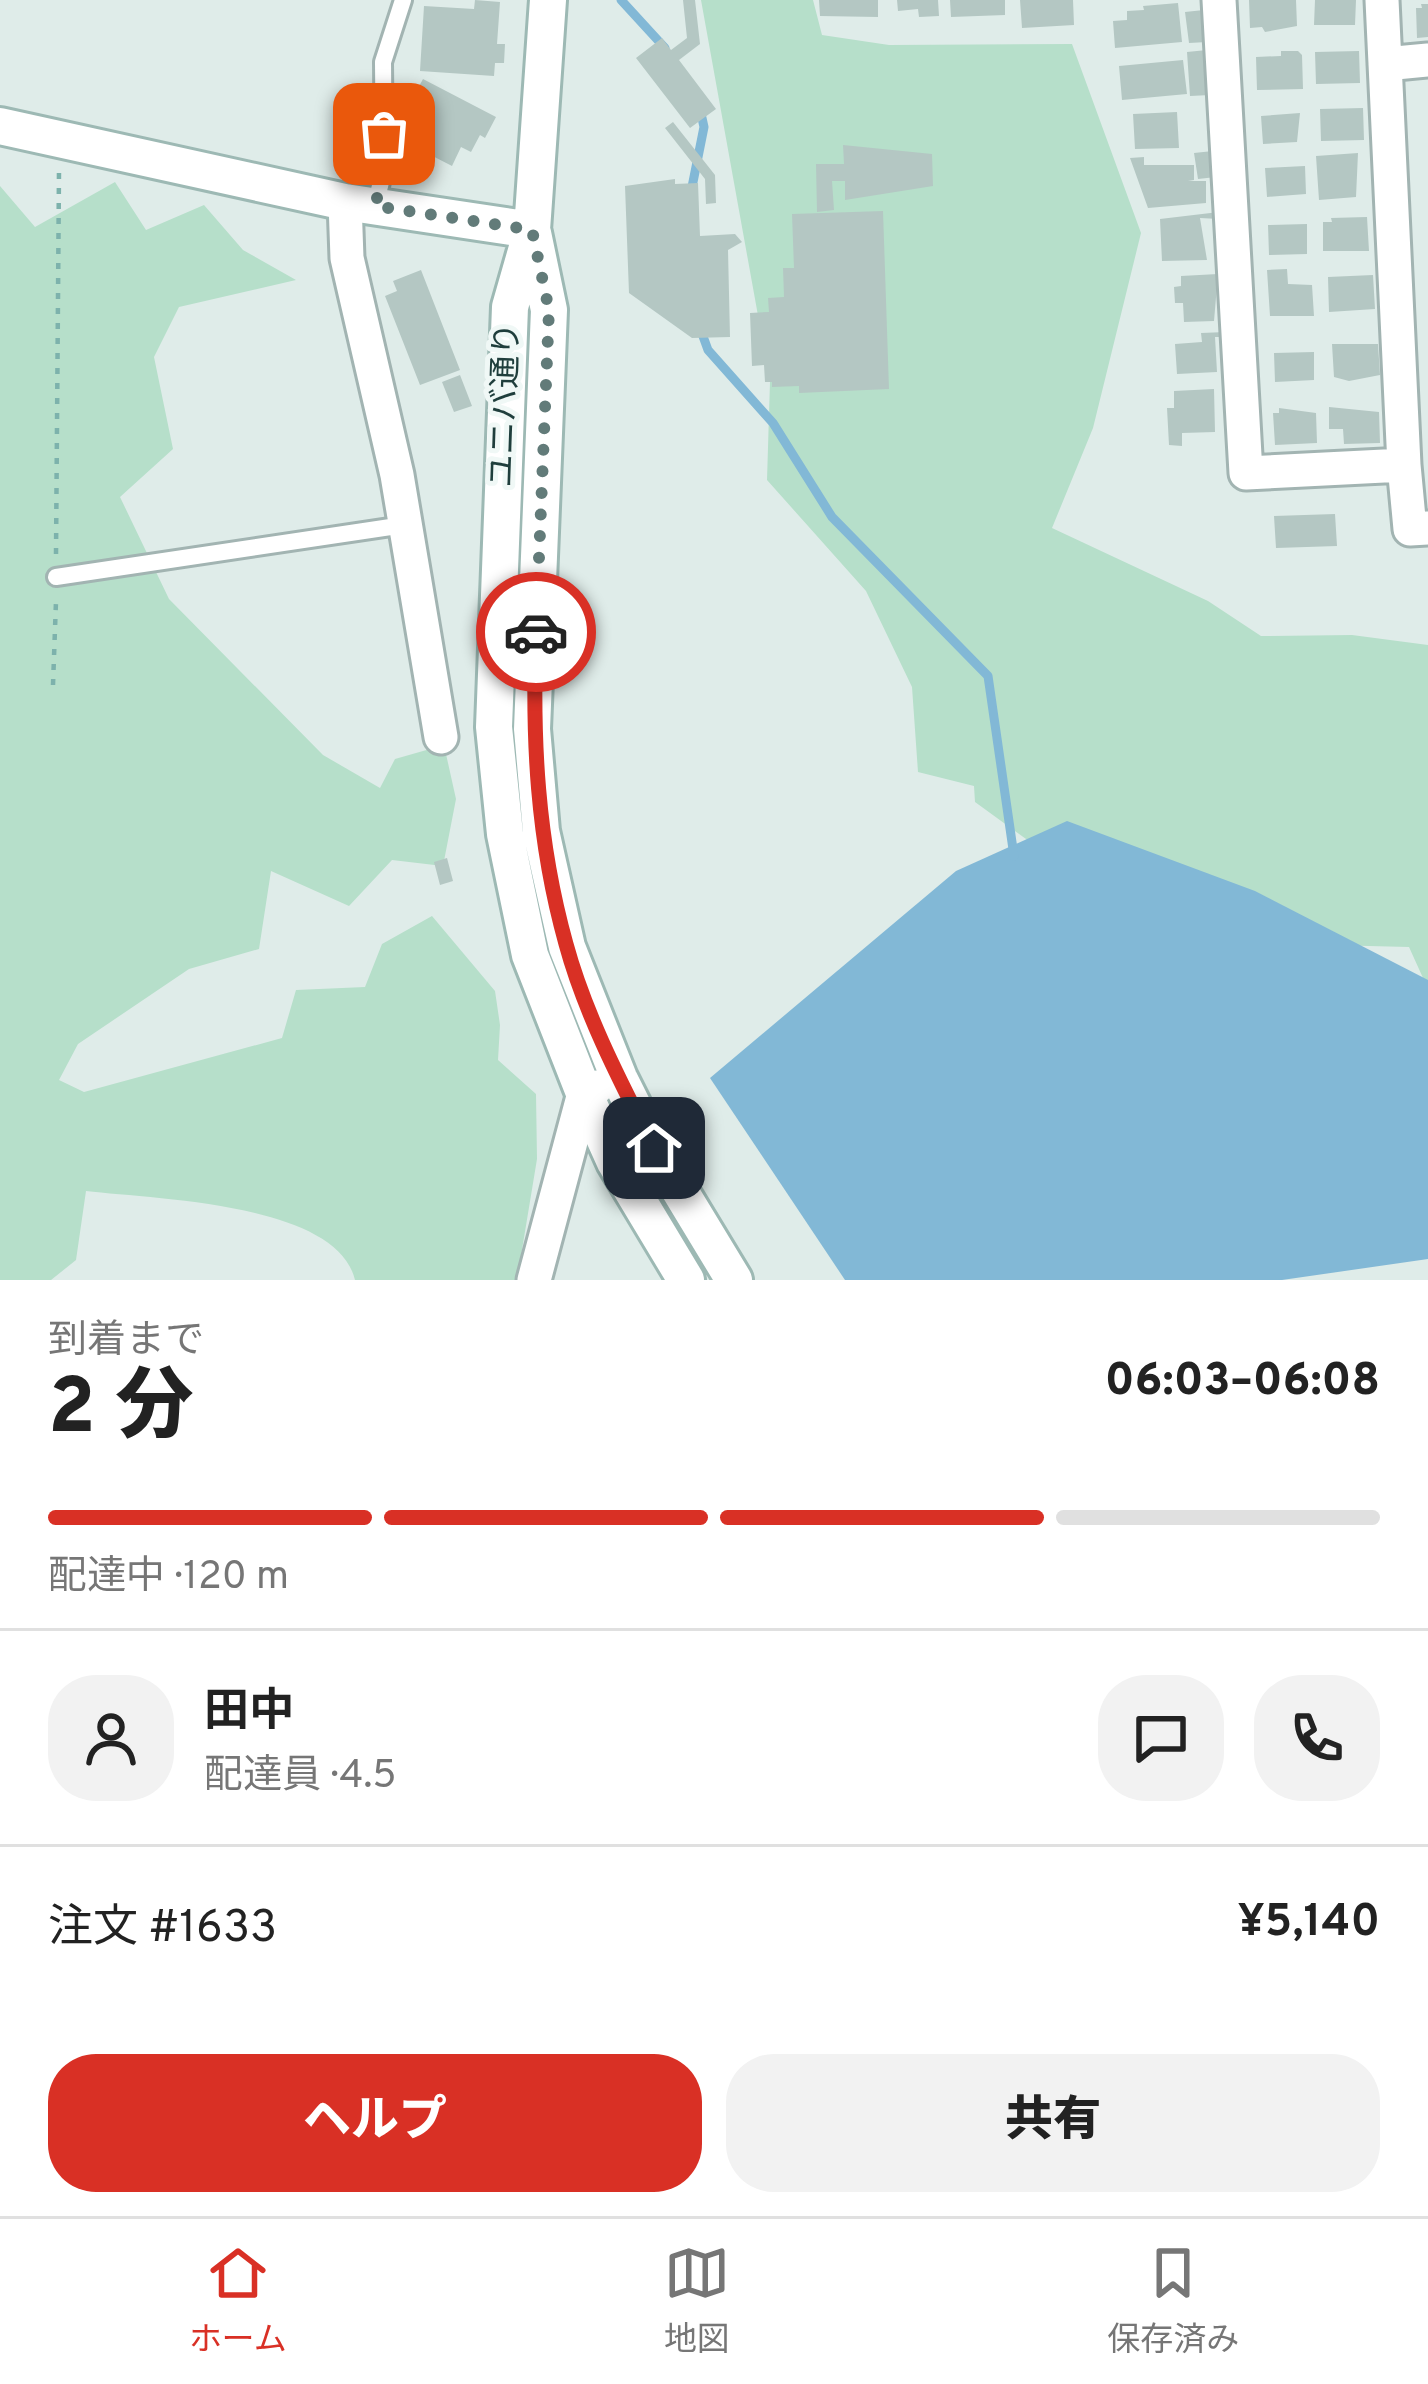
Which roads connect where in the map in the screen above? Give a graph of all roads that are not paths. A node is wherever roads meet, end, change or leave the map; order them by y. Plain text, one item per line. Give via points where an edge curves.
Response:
1 (403, 0) edge
2 (548, 0) edge
3 (1220, 0) edge
4 (1382, 0) edge
5 (1428, 60) edge
6 (1385, 64) junction
7 (0, 126) edge
8 (360, 204) junction
9 (1412, 218) edge
10 (532, 230) junction
11 (1414, 381) edge
12 (1404, 465) junction
13 (404, 525) junction
14 (1428, 528) edge
15 (56, 577) road end
16 (440, 737) dead end
17 (619, 1078) junction
18 (584, 1093) junction
19 (534, 1280) edge
20 (686, 1280) edge
21 (734, 1280) edge

1 - 8 lane via 383,62 384,170
2 - 10 street
3 - 12 street via 1246,473
4 - 6 street
5 - 6 street
6 - 9 street
7 - 8 street
8 - 10 street
8 - 13 street via 346,258
9 - 11 street
10 - 17 street, ユニバ通り via 549,310 532,729 541,831 566,947
10 - 18 street, ユニバ通り via 510,307 494,727 530,955
11 - 12 street
12 - 14 street via 1410,529
13 - 15 lane
13 - 16 street
17 - 18 street
17 - 21 street, ユニバ通り
18 - 19 street
18 - 20 street, ユニバ通り

